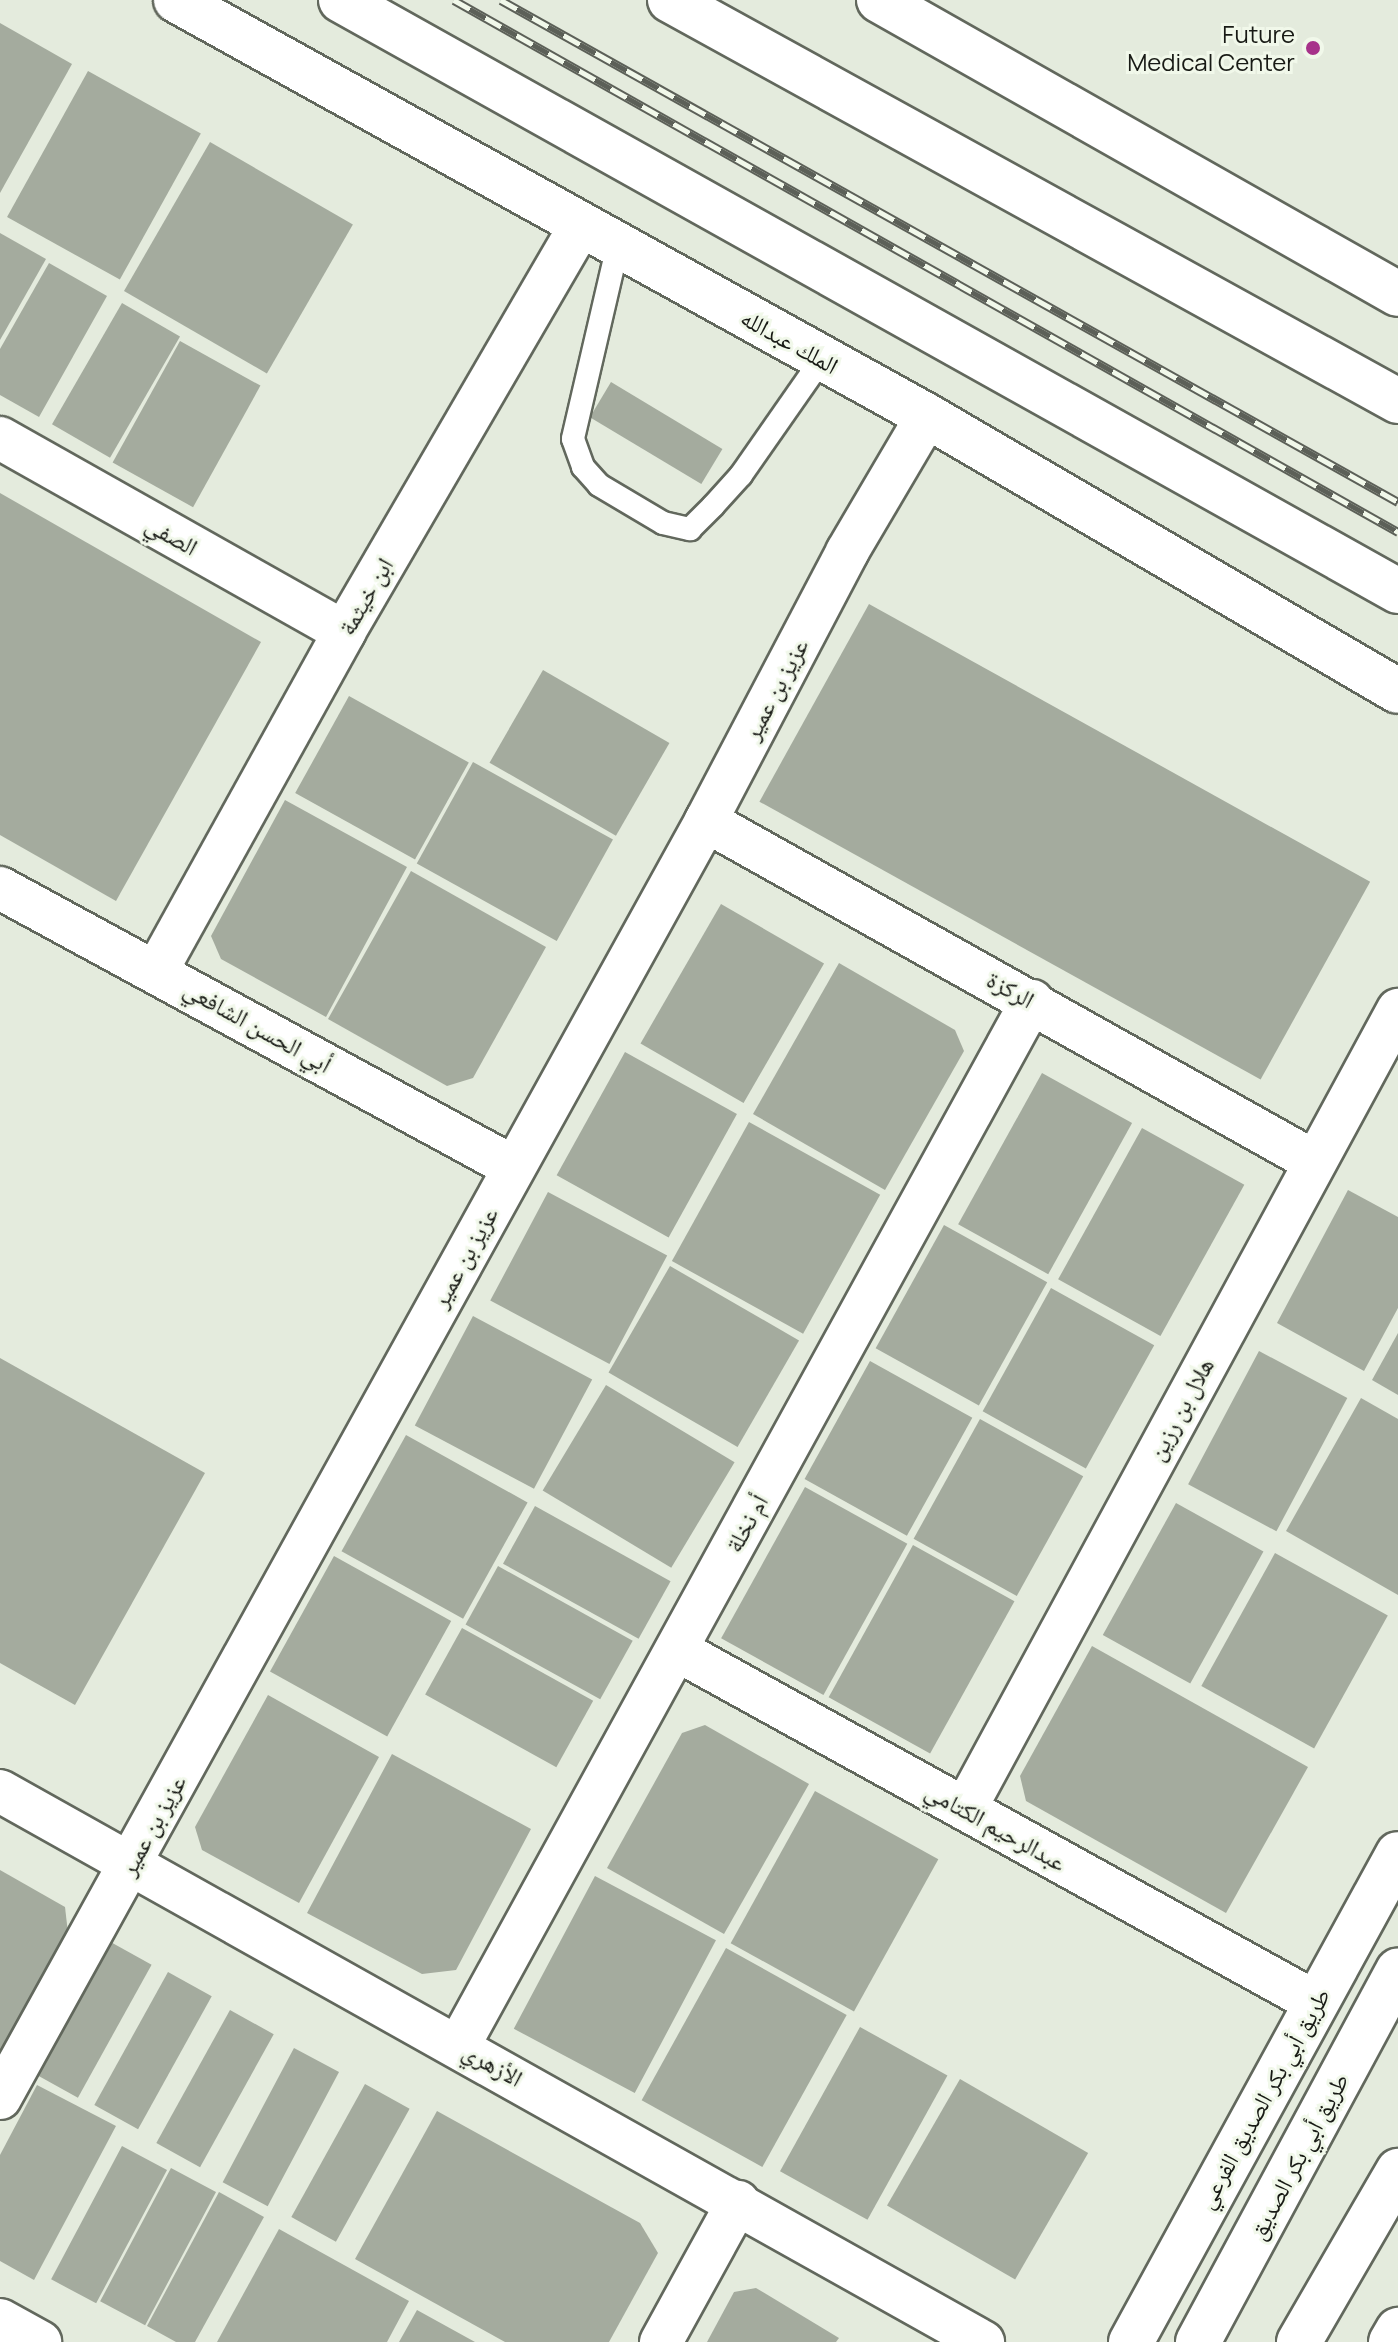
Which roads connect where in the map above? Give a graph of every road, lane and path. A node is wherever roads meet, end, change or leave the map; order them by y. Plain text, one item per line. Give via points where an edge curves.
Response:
1 (176, 0) edge
2 (341, 0) edge
3 (670, 0) edge
4 (879, 0) edge
5 (599, 236) junction
6 (1398, 294) edge
7 (822, 359) junction
8 (1398, 401) edge
9 (927, 416) junction
10 (0, 438) edge
11 (1398, 591) edge
12 (344, 632) junction
13 (1398, 691) edge
14 (706, 821) junction
15 (0, 888) edge
16 (157, 970) junction
17 (1032, 1001) junction
18 (1398, 1010) edge
19 (1313, 1161) junction
20 (513, 1167) junction
21 (677, 1650) junction
22 (0, 1791) edge
23 (965, 1809) junction
24 (1398, 1854) edge
25 (130, 1865) junction
26 (1398, 1970) edge
27 (1315, 2002) junction
28 (459, 2045) junction
29 (0, 2098) edge
30 (1398, 2171) edge
31 (738, 2202) junction
32 (0, 2320) edge
33 (1398, 2330) edge
34 (40, 2342) edge
35 (661, 2342) edge
36 (983, 2342) edge
37 (1131, 2342) edge
38 (1198, 2342) edge
39 (1299, 2342) edge
40 (1391, 2342) edge

1 - 5 main road, الملك عبدالله
2 - 11 main road
3 - 8 main road
4 - 6 main road
5 - 7 main road, الملك عبدالله
5 - 7 lane via 573,439 583,467 599,485 663,523 690,529 713,506 741,475
5 - 12 street, ابن خيثمة
7 - 9 main road, الملك عبدالله
9 - 13 main road, الملك عبدالله
9 - 14 street, عزيز بن عمير via 847,552
10 - 12 street, الصفي
12 - 16 street, ابن خيثمة
14 - 17 street, الركزة
14 - 20 street, عزيز بن عمير
15 - 16 street, أبي الحسن الشافعي
16 - 20 street, أبي الحسن الشافعي
17 - 19 street, الركزة
17 - 21 street, أم نخلة
18 - 19 street, هلال بن رزين
19 - 23 street, هلال بن رزين
20 - 25 street, عزيز بن عمير
21 - 23 street, عبدالرحيم الكتامي
21 - 28 street, أم نخلة
22 - 25 street, الأزهري
23 - 27 street, عبدالرحيم الكتامي
24 - 27 main road, طريق أبي بكر الصديق الفرعي
25 - 28 street, الأزهري
25 - 29 street, عزيز بن عمير
26 - 38 main road, طريق أبي بكر الصديق
27 - 37 main road, طريق أبي بكر الصديق الفرعي
28 - 31 street, الأزهري
30 - 39 main road
31 - 35 street
31 - 36 street, الأزهري
32 - 34 street
33 - 40 main road

